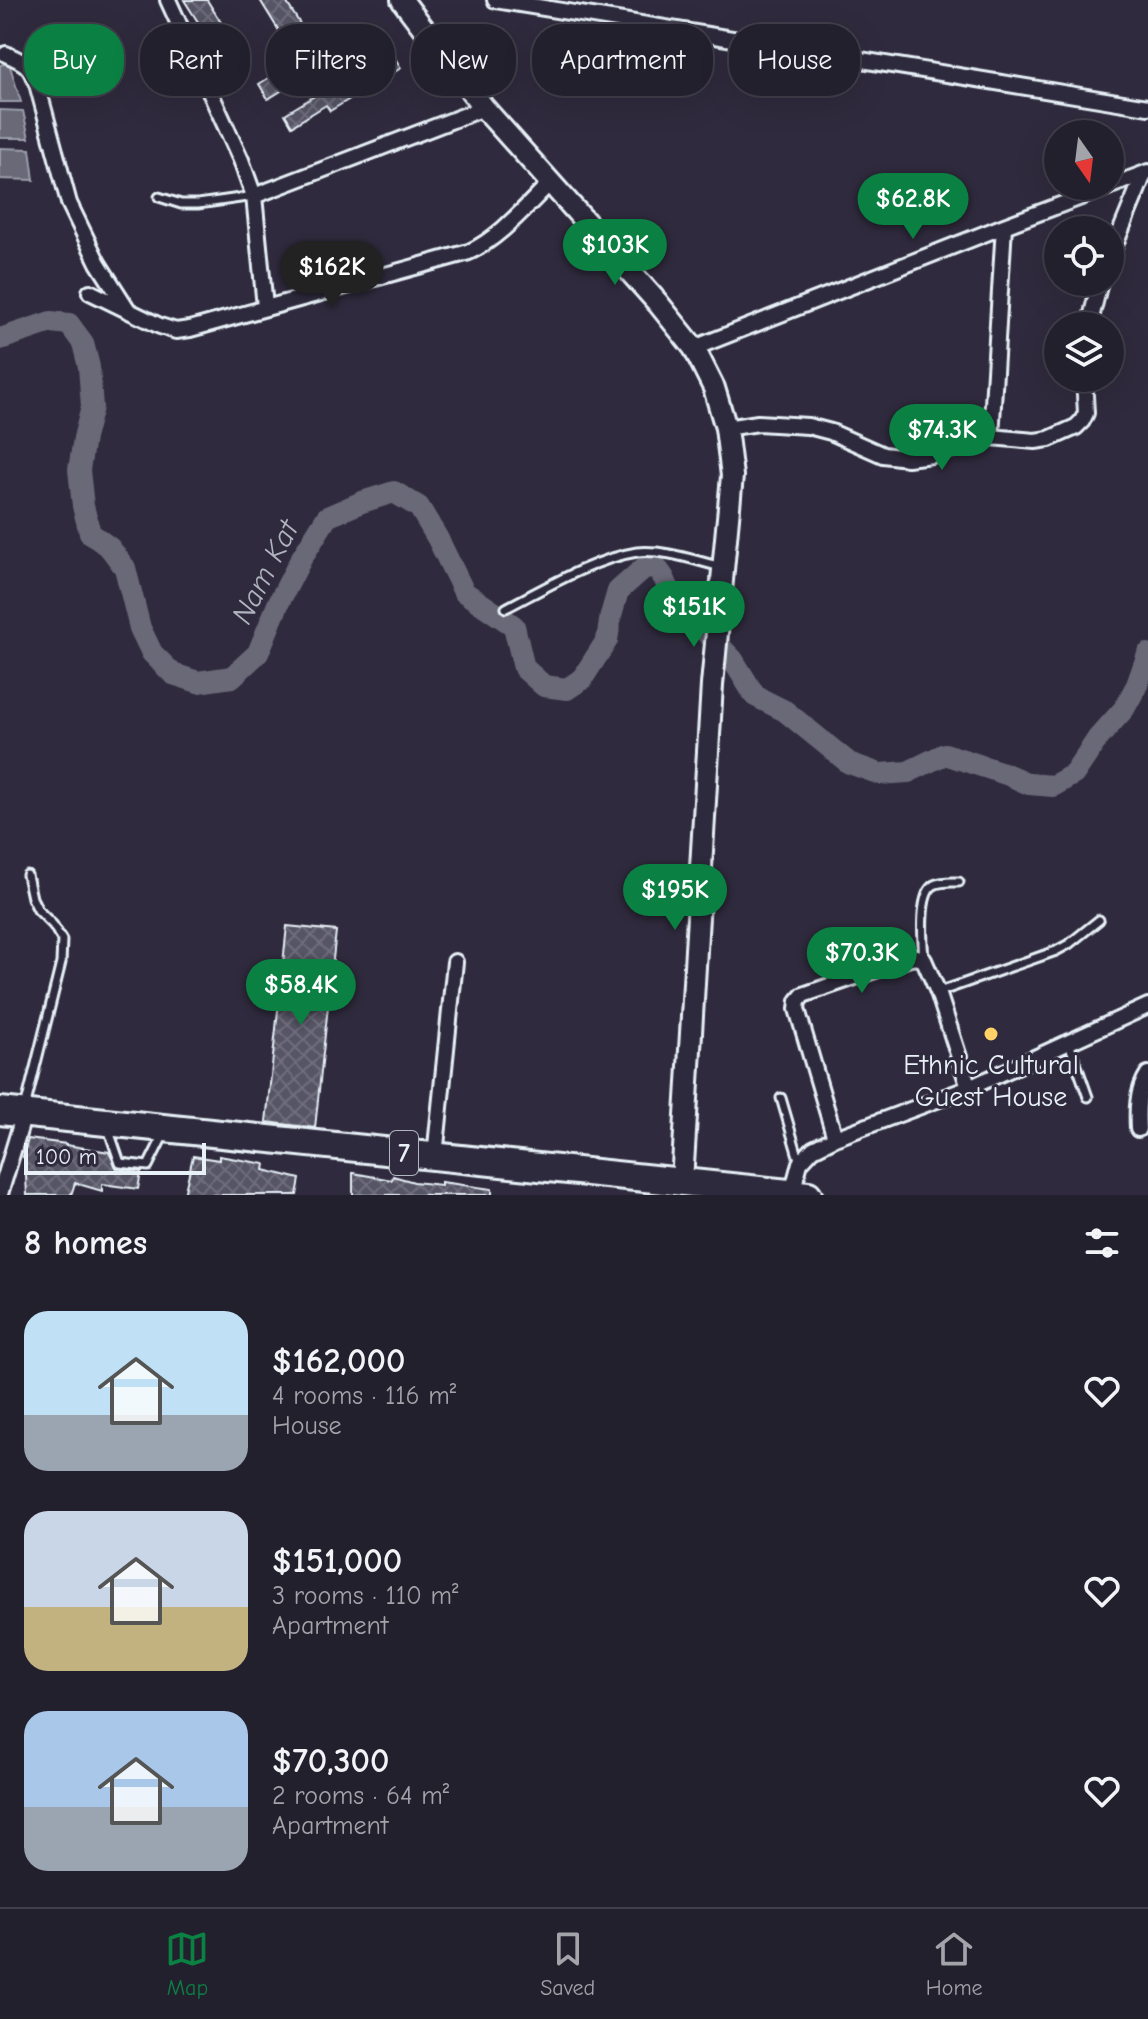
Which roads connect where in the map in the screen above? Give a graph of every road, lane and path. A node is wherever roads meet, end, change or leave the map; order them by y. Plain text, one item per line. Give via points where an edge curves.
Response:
1 (168, 0) edge
2 (402, 0) edge
3 (495, 0) edge
4 (518, 2) edge
5 (555, 5) edge
6 (6, 54) dead end
7 (1148, 107) edge
8 (484, 108) junction
9 (1146, 173) edge
10 (551, 182) junction
11 (254, 196) junction
12 (159, 197) dead end
13 (1124, 224) edge
14 (1004, 226) junction
15 (90, 292) dead end
16 (265, 307) junction
17 (128, 310) junction
18 (694, 348) junction
19 (1085, 392) edge
20 (726, 428) junction
21 (991, 437) junction
22 (724, 567) junction
23 (506, 608) dead end
24 (27, 875) dead end
25 (959, 882) dead end
26 (1099, 920) dead end
27 (924, 960) junction
28 (455, 962) dead end
29 (938, 992) junction
30 (1148, 1006) edge
31 (1068, 1043) junction
32 (1148, 1074) edge
33 (969, 1088) junction
34 (1088, 1097) dead end
35 (781, 1098) dead end
36 (12, 1113) edge
37 (106, 1123) junction
38 (167, 1129) junction
39 (1138, 1129) dead end
40 (835, 1138) junction
41 (435, 1156) junction
42 (800, 1163) junction
43 (688, 1187) edge
44 (0, 1194) edge
45 (800, 1194) edge

1 - 11 street
2 - 8 street
3 - 4 street
4 - 5 street
5 - 7 street
6 - 17 street via 31,67 69,203
8 - 10 street
8 - 11 street
9 - 13 street
9 - 14 street
10 - 16 street via 493,238 469,252
10 - 18 street
11 - 12 lane via 198,204
11 - 16 street
14 - 18 street
14 - 21 street
15 - 17 street
16 - 17 street via 176,331
18 - 20 street
19 - 21 street via 1086,413 1076,427 1035,441
20 - 21 street via 758,423 808,426 883,455 907,458
20 - 22 street via 732,476
22 - 23 lane via 637,552 599,563
22 - 43 street via 712,685
24 - 36 lane via 38,910 62,940 61,963
25 - 27 lane via 938,883 925,894
26 - 29 lane via 1056,951
27 - 29 street
27 - 40 street via 910,958 798,1001
28 - 41 street
29 - 33 street
30 - 31 street
31 - 33 street
31 - 34 lane
32 - 39 street via 1141,1085
33 - 40 street
35 - 42 lane
36 - 37 highway, 7
36 - 44 street
37 - 38 highway, 7
37 - 38 lane via 120,1163 148,1166
38 - 41 highway, 7
40 - 42 street
41 - 43 highway, 7
42 - 45 street
43 - 45 highway, 7

